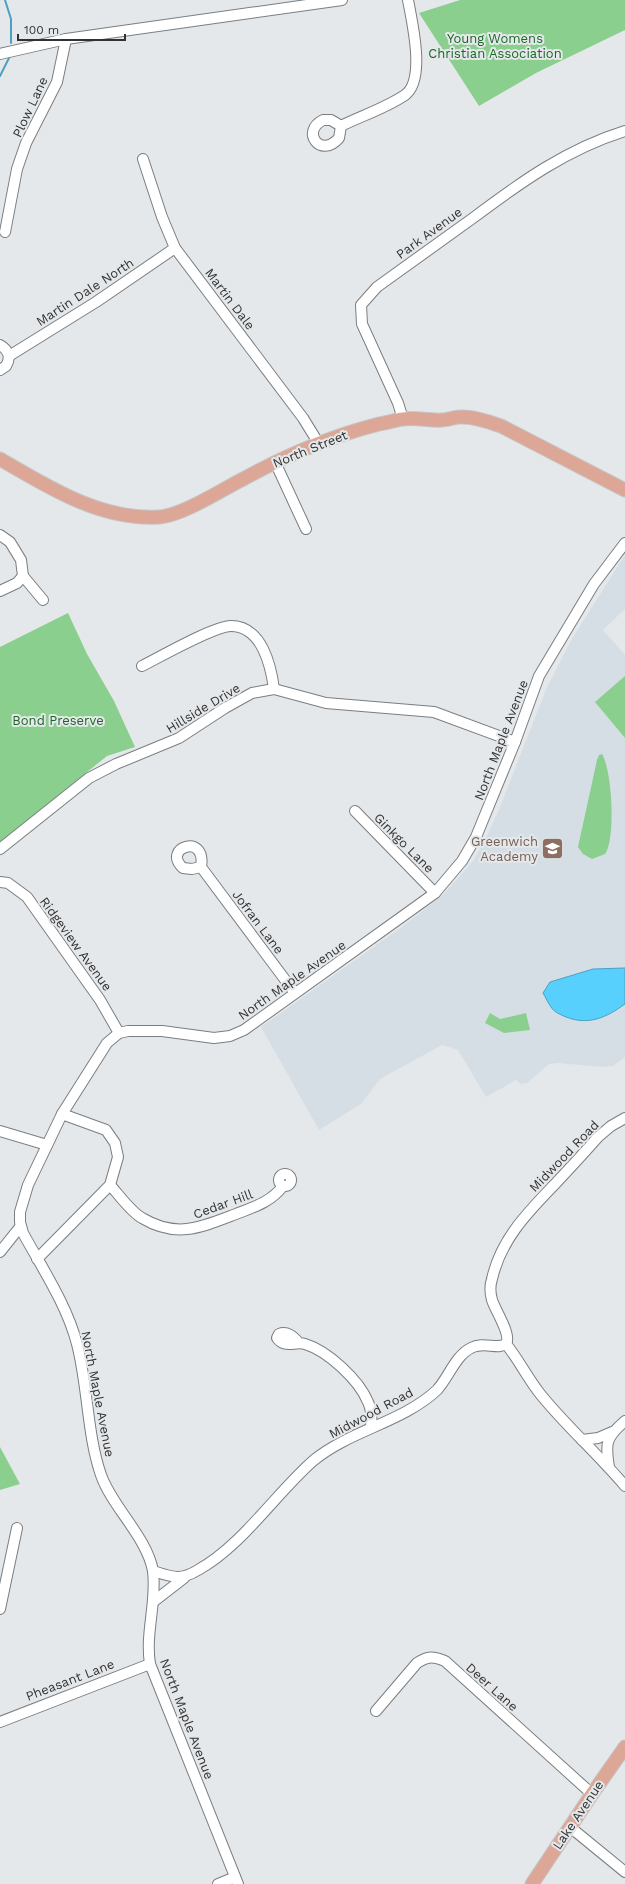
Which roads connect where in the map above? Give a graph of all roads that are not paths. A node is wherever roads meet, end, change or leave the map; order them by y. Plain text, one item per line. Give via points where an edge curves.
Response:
1 (342, 0) edge
2 (408, 0) edge
3 (66, 39) junction
4 (0, 54) edge
5 (341, 126) dead end
6 (625, 131) edge
7 (143, 159) dead end
8 (5, 232) dead end
9 (175, 248) junction
10 (0, 346) edge
11 (9, 356) junction
12 (0, 370) edge
13 (403, 419) junction
14 (319, 444) junction
15 (0, 459) edge
16 (275, 462) junction
17 (625, 490) edge
18 (306, 529) dead end
19 (0, 535) edge
20 (625, 543) edge
21 (23, 576) junction
22 (0, 591) edge
23 (43, 600) dead end
24 (142, 666) dead end
25 (274, 689) junction
26 (515, 742) junction
27 (355, 811) dead end
28 (0, 849) edge
29 (201, 867) dead end
30 (0, 882) edge
31 (435, 893) junction
32 (295, 993) junction
33 (119, 1033) junction
34 (62, 1114) junction
35 (625, 1118) edge
36 (0, 1131) edge
37 (47, 1145) junction
38 (110, 1185) junction
39 (283, 1186) dead end
40 (20, 1227) junction
41 (0, 1252) edge
42 (37, 1260) junction
43 (299, 1343) dead end
44 (506, 1344) junction
45 (625, 1421) edge
46 (372, 1427) junction
47 (612, 1432) junction
48 (582, 1440) junction
49 (609, 1467) junction
50 (625, 1486) edge
51 (17, 1528) dead end
52 (153, 1571) junction
53 (184, 1578) junction
54 (153, 1602) junction
55 (0, 1609) edge
56 (150, 1664) junction
57 (376, 1711) dead end
58 (0, 1722) edge
59 (625, 1748) edge
60 (592, 1794) junction
61 (570, 1827) junction
62 (625, 1872) edge
63 (237, 1880) edge
64 (218, 1884) edge
65 (532, 1884) edge

1 - 3 street
2 - 5 street via 416,49 414,83 406,94
3 - 4 street
3 - 8 street, Plow Lane via 57,82 26,143 17,169
6 - 13 street, Park Avenue via 604,137 565,155 527,178 377,288 361,305 362,324
7 - 9 street, Martin Dale
9 - 11 street, Martin Dale North via 96,302
9 - 14 street, Martin Dale via 303,418
10 - 11 street
11 - 12 street, Martin Dale North via 6,366
13 - 14 main road, North Street via 363,428
13 - 17 main road, North Street via 442,420 462,417 491,422
14 - 16 main road, North Street
15 - 16 main road, North Street via 54,491 118,514 142,517 162,517 183,509
16 - 18 street
19 - 21 street via 10,542 21,560
20 - 26 street, North Maple Avenue via 594,584 539,676
21 - 22 street via 17,583
21 - 23 street
24 - 25 street via 216,629 232,626 246,630 260,642 271,670
25 - 26 street, Hillside Drive via 326,703 434,712
25 - 28 street, Hillside Drive via 252,694 224,708 179,738 89,778
26 - 31 street, North Maple Avenue via 476,837 462,861
27 - 31 street, Ginkgo Lane
29 - 32 street, Jofran Lane
30 - 33 street, Ridgeview Avenue via 8,883 26,897 100,1000
31 - 32 street, North Maple Avenue
32 - 33 street, North Maple Avenue via 244,1030 230,1036 214,1038 140,1030
33 - 34 street via 108,1043
34 - 37 street
34 - 38 street via 106,1130 115,1143 118,1157
35 - 44 street, Midwood Road via 598,1137 509,1235 492,1278 490,1290 508,1337
36 - 37 street
37 - 40 street via 22,1202
38 - 39 street, Cedar Hill via 141,1218 163,1227 182,1230 193,1230 212,1224 265,1203
38 - 42 street
40 - 41 street
40 - 42 street, North Maple Avenue
42 - 52 street, North Maple Avenue via 59,1299 74,1334 102,1477 137,1536
43 - 46 street via 318,1350 342,1367 353,1379 369,1403
44 - 46 street, Midwood Road via 483,1344 469,1349 437,1389 415,1407
44 - 48 street via 540,1394
45 - 47 street
46 - 53 street, Midwood Road via 339,1444 314,1461 221,1554
47 - 48 street via 598,1438
47 - 49 street via 608,1440
48 - 49 street
49 - 50 street
51 - 55 street
52 - 53 street via 174,1578
52 - 54 street, North Maple Avenue
53 - 54 street, Midwood Road
54 - 56 street, North Maple Avenue via 148,1642
56 - 58 street, Pheasant Lane
56 - 63 street, North Maple Avenue
57 - 60 street, Deer Lane via 417,1663 433,1656 445,1661
59 - 60 main road, Lake Avenue
60 - 61 main road, Lake Avenue
61 - 62 street
61 - 65 main road, Lake Avenue
63 - 64 street

